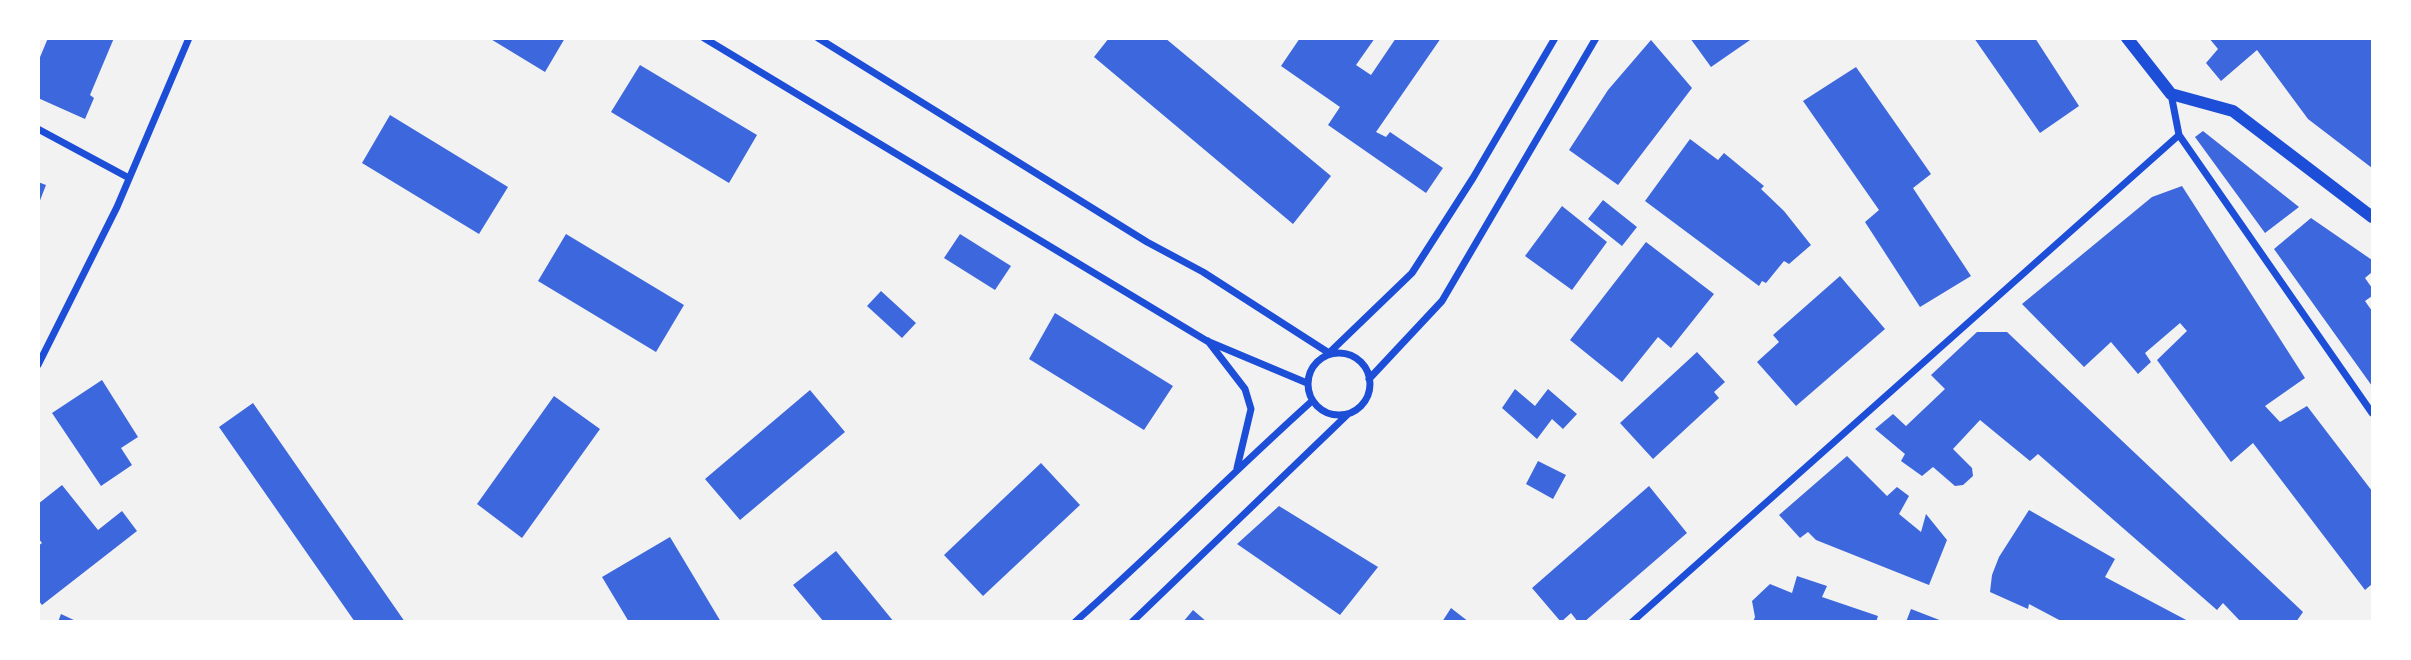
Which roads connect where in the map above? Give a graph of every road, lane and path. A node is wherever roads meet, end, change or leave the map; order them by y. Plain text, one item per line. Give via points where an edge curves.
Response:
1 (189, 38) edge
2 (704, 38) edge
3 (818, 38) edge
4 (1555, 38) edge
5 (1596, 38) edge
6 (2127, 38) edge
7 (2171, 94) junction
8 (38, 129) edge
9 (2179, 135) junction
10 (129, 178) junction
11 (2372, 217) edge
12 (1207, 341) junction
13 (1329, 353) junction
14 (38, 365) edge
15 (1369, 379) junction
16 (1307, 383) junction
17 (1312, 401) junction
18 (2372, 413) edge
19 (1348, 414) junction
20 (1237, 468) junction
21 (1075, 621) edge
22 (1132, 621) edge
23 (1632, 621) edge

1 - 10 street
2 - 12 street
3 - 13 street
4 - 13 street via 1412,273
5 - 15 street via 1442,301
6 - 7 street
7 - 9 street
7 - 11 street via 2233,111
8 - 10 street
9 - 18 street
9 - 23 street
10 - 14 street
12 - 16 street
12 - 20 street via 1245,389 1251,409
13 - 15 street via 1355,357
13 - 16 street via 1314,364
15 - 19 street via 1363,404
16 - 17 street
17 - 19 street via 1328,414
17 - 20 street
19 - 22 street
20 - 21 street

